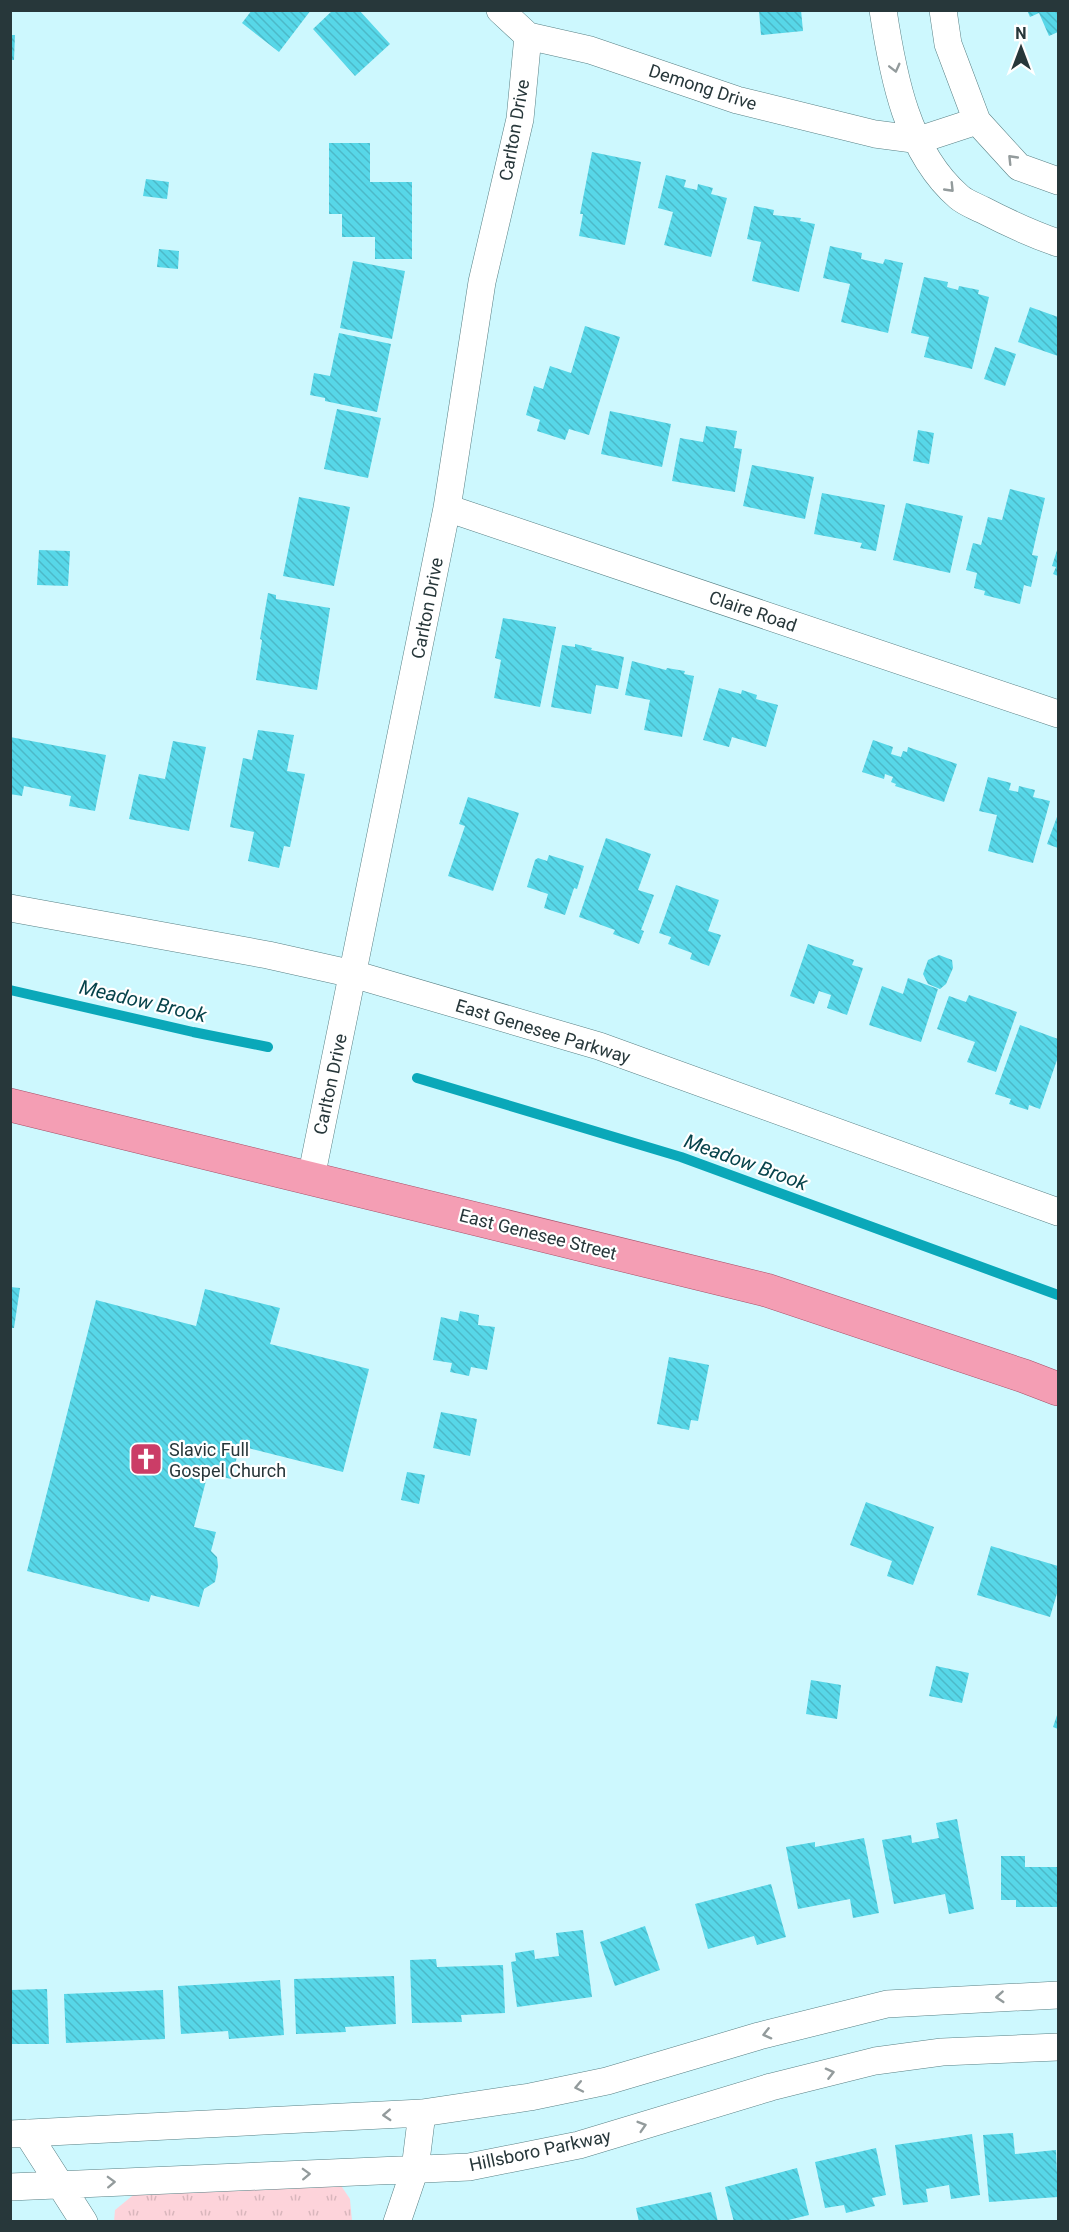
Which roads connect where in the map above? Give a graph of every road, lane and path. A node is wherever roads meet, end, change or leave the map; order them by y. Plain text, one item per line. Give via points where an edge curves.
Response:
1 (500, 10) edge
2 (883, 10) edge
3 (943, 10) edge
4 (528, 36) junction
5 (977, 121) junction
6 (915, 141) junction
7 (1059, 180) edge
8 (1059, 243) edge
9 (447, 508) junction
10 (1059, 714) edge
11 (10, 908) edge
12 (353, 974) junction
13 (10, 1105) edge
14 (311, 1178) junction
15 (1059, 1212) edge
16 (1059, 1389) edge
17 (1059, 1995) edge
18 (1059, 2047) edge
19 (422, 2113) junction
20 (19, 2134) edge
21 (415, 2169) junction
22 (60, 2184) junction
23 (10, 2187) edge
24 (84, 2222) edge
25 (397, 2222) edge

1 - 4 street
2 -> 6 street
3 - 5 street via 948,44
4 - 6 street, Demong Drive via 590,50 737,100
4 - 9 street, Carlton Drive via 520,119 482,282
5 - 6 street, Demong Drive
7 -> 5 street via 1019,167
6 -> 8 street via 938,175 961,198 1016,228
9 - 10 street, Claire Road
9 - 12 street, Carlton Drive
11 - 12 street, East Genesee Parkway
12 - 14 street, Carlton Drive
12 - 15 street, East Genesee Parkway via 599,1046
13 - 14 main road, East Genesee Street
14 - 16 main road, East Genesee Street via 766,1290
17 -> 19 street via 887,2004 759,2036 607,2081
21 -> 18 street, Hillsboro Parkway via 469,2167 579,2145 771,2087 875,2061 942,2052
19 -> 20 street
19 - 21 street
20 - 22 street
22 -> 21 street, Hillsboro Parkway
21 - 25 street
22 - 23 street, Hillsboro Parkway
22 - 24 street

